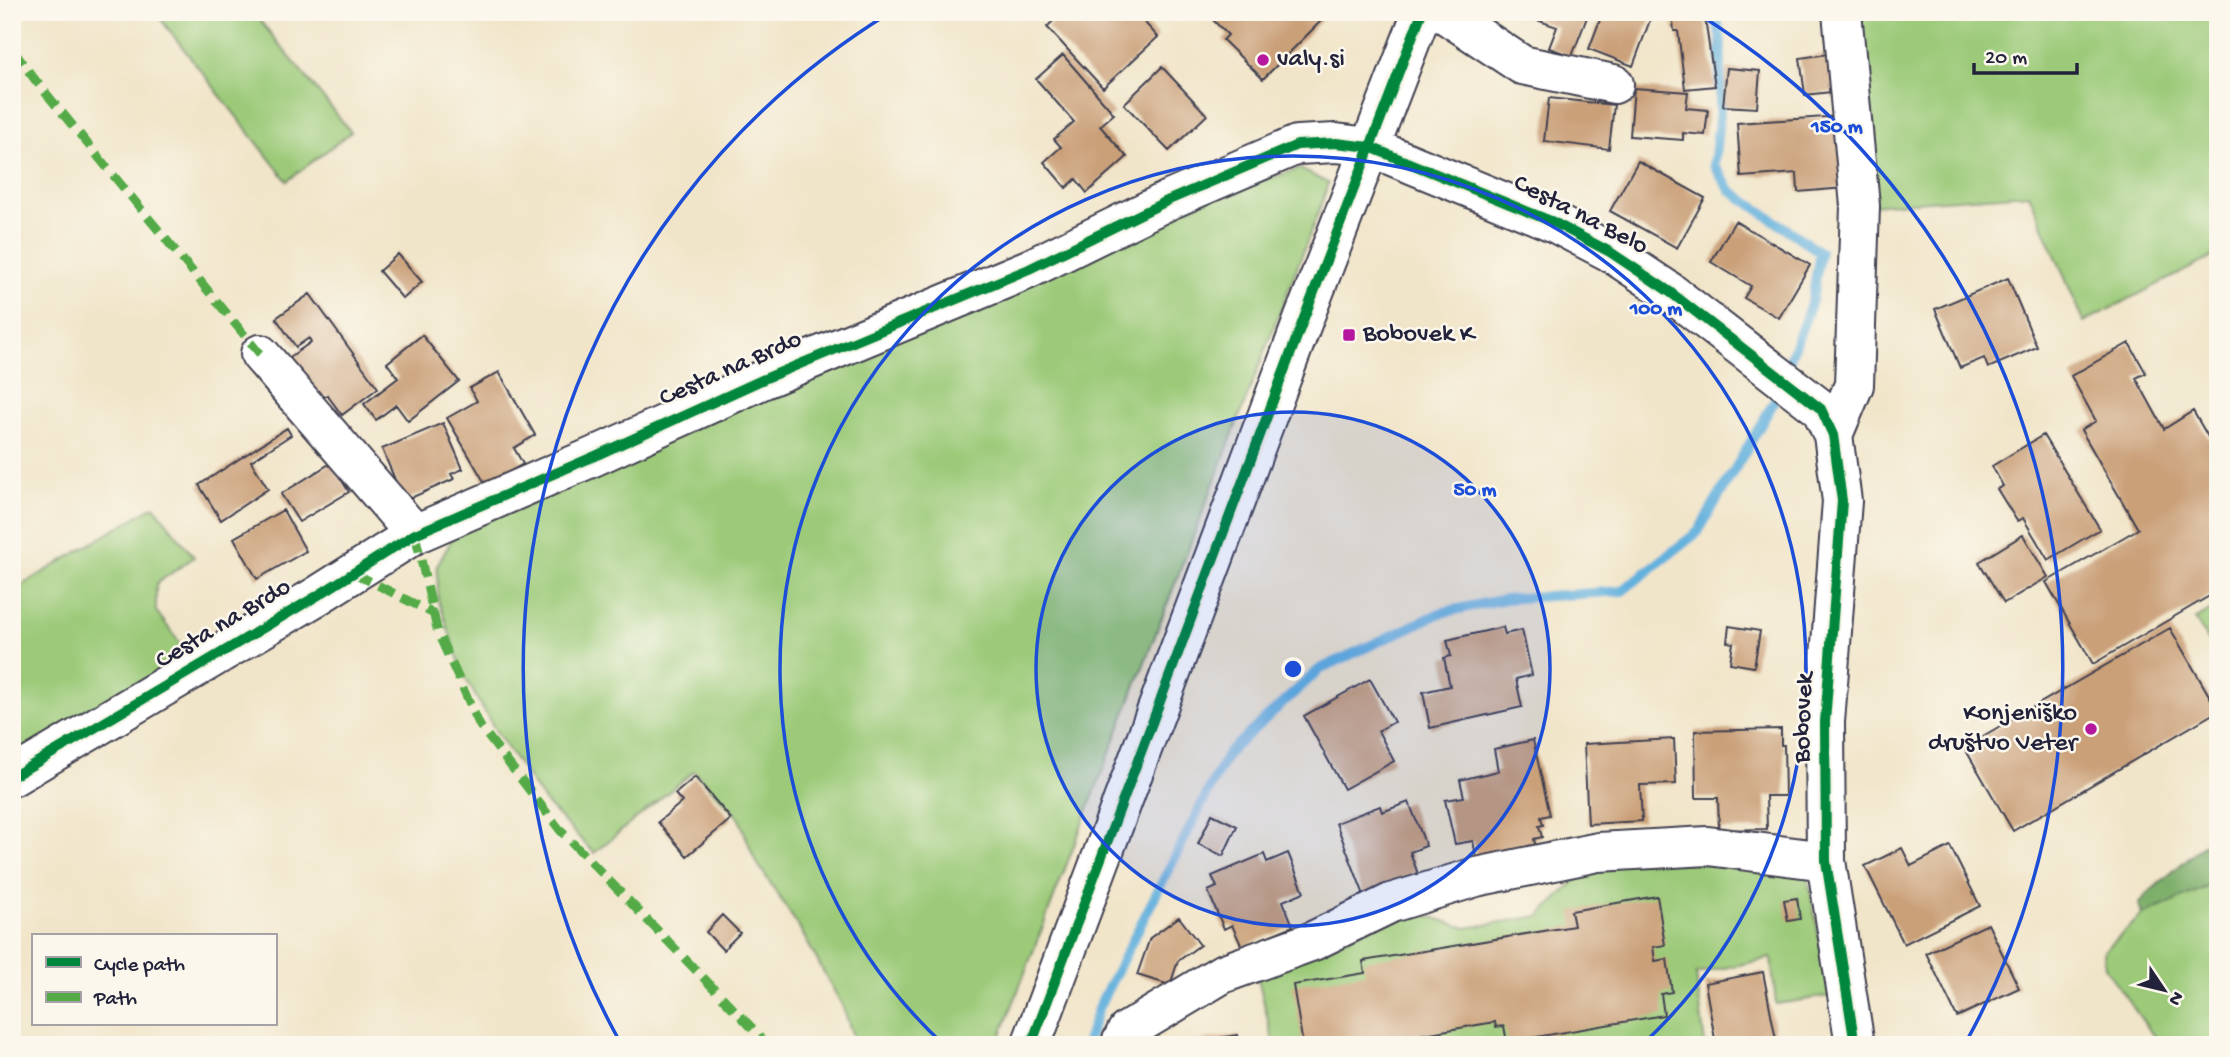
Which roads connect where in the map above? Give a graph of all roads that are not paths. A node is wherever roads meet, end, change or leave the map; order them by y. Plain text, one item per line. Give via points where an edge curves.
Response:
1 (1422, 12) edge
2 (1442, 12) edge
3 (1842, 12) edge
4 (1614, 84) dead end
5 (1370, 147) junction
6 (260, 354) dead end
7 (1811, 399) joint
8 (1833, 435) junction
9 (415, 534) junction
10 (12, 777) edge
11 (1826, 861) junction
12 (1031, 1045) edge
13 (1120, 1045) edge
14 (1855, 1045) edge

1 - 5 street
2 - 4 street via 1522,65
3 - 8 street via 1860,206 1854,385
5 - 7 street, Cesta na Belo via 1553,222 1610,252
5 - 9 street, Cesta na Brdo via 1297,145 1169,200 1029,269 764,379
5 - 12 street
6 - 9 street
7 - 8 street, Bobovek via 1822,409
8 - 11 street, Bobovek via 1842,501 1825,722
9 - 10 street, Cesta na Brdo
11 - 13 street via 1708,846 1598,852 1476,877 1391,903 1313,941 1222,974 1127,1031
11 - 14 street, Bobovek

